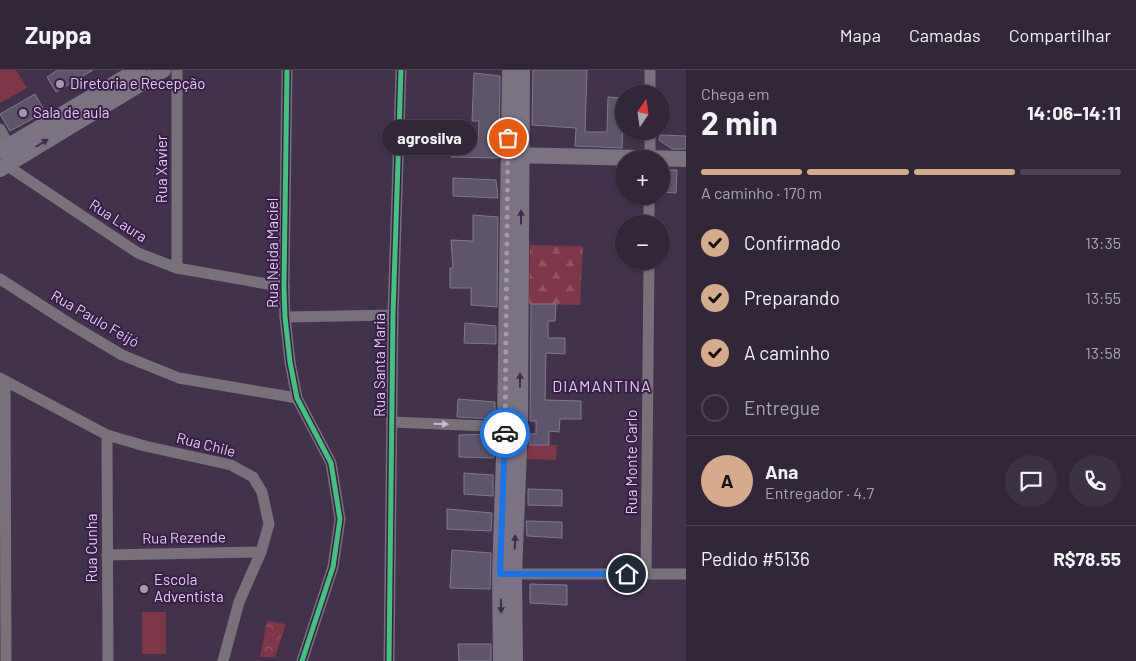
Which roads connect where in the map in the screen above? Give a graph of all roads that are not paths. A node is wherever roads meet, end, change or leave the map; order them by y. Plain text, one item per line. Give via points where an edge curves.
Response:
1 (138, 70) edge
2 (163, 70) edge
3 (177, 70) edge
4 (287, 70) edge
5 (401, 70) edge
6 (510, 70) edge
7 (522, 70) edge
8 (650, 70) edge
9 (650, 85) edge
10 (0, 129) edge
11 (515, 156) junction
12 (615, 157) edge
13 (4, 158) edge
14 (670, 159) edge
15 (686, 159) edge
16 (177, 268) junction
17 (649, 270) edge
18 (0, 279) edge
19 (284, 287) junction
20 (392, 315) junction
21 (285, 317) junction
22 (2, 380) edge
23 (297, 398) junction
24 (392, 422) junction
25 (513, 427) junction
26 (107, 435) junction
27 (261, 552) junction
28 (107, 555) junction
29 (507, 574) junction
30 (646, 574) junction
31 (686, 574) edge
32 (6, 661) edge
33 (108, 661) edge
34 (223, 661) edge
35 (302, 661) edge
36 (389, 661) edge
37 (501, 661) edge
38 (515, 661) edge

1 - 13 main road
13 -> 2 main road
3 - 16 street, Rua Xavier
4 - 19 street, Rua Neida Maciel
5 - 20 street, Rua Santa Maria
6 - 11 main road
7 - 11 main road
8 - 9 street
10 - 13 street
11 - 12 main road
11 - 25 main road
13 - 16 street, Rua Laura via 138,253
14 - 15 main road
16 - 19 street, Rua Laura
17 - 30 street, Rua Monte Carlo
18 - 23 street, Rua Paulo Feijó via 122,355 179,378
19 - 21 street, Rua Neida Maciel
20 - 21 street
20 - 24 street, Rua Santa Maria
21 - 23 street, Rua Neida Maciel
22 - 26 street, Rua Chile
22 - 32 street
23 - 35 street, Rua Neida Maciel via 331,463 340,519 333,567
24 -> 25 street
24 - 36 street, Rua Santa Maria
25 - 29 main road
26 - 27 street, Rua Chile via 230,465 253,477 262,492 269,524
26 - 28 street, Rua Cunha
27 - 28 street, Rua Rezende
27 - 34 street, Rua Chile via 239,602
28 - 33 street, Rua Cunha
29 - 30 street
29 -> 37 main road
29 - 38 main road
30 - 31 street

